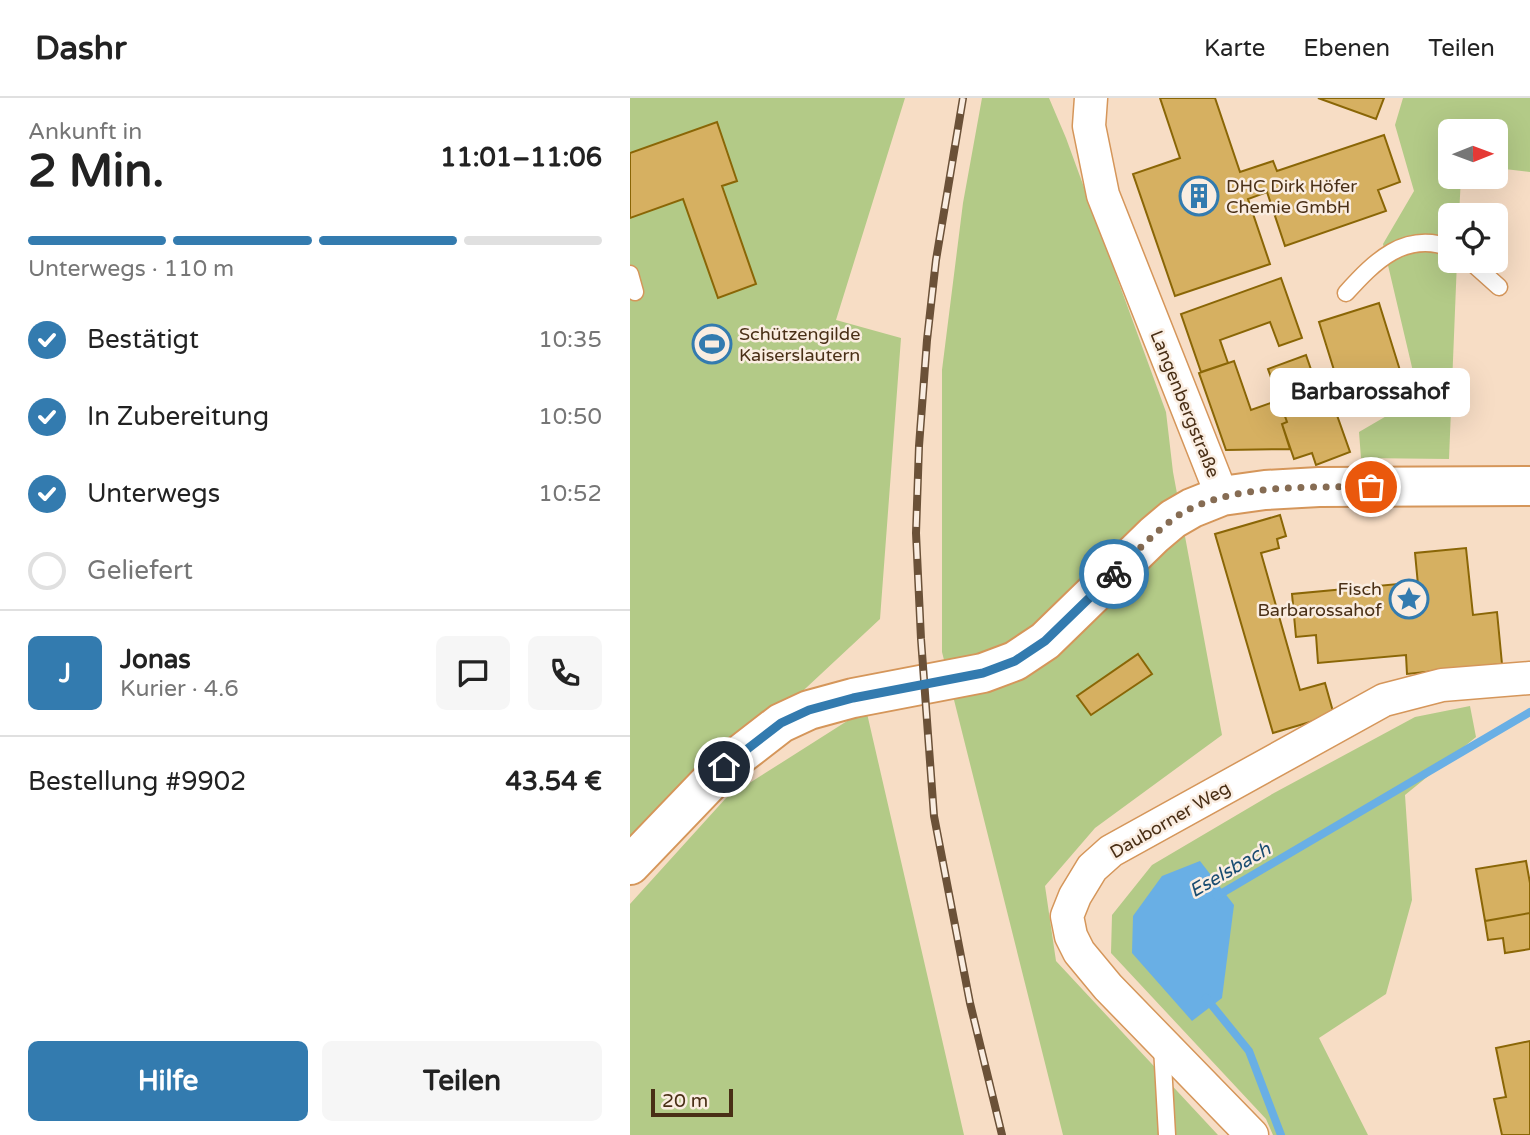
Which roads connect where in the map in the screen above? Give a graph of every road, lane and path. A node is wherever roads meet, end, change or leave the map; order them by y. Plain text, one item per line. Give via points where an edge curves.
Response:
1 (1091, 98) edge
2 (1438, 246) edge
3 (1483, 273) edge
4 (630, 274) edge
5 (1499, 287) dead end
6 (635, 292) dead end
7 (1346, 293) dead end
8 (1530, 486) edge
9 (1222, 496) junction
10 (1530, 678) edge
11 (630, 865) edge
12 (1161, 1042) junction
13 (1167, 1135) edge
14 (1252, 1135) edge

1 - 9 street, Langenbergstraße via 1089,126 1103,195
2 - 7 lane via 1422,243 1397,249 1371,265
3 - 5 lane
4 - 6 lane
8 - 9 street, Langenbergstraße via 1318,487
9 - 11 street via 1173,519 1045,641 1015,661 983,673 842,701 781,723 724,767
10 - 12 street, Dauborner Weg via 1442,685 1384,700 1111,851 1092,868 1067,916 1072,936 1079,952 1108,987
12 - 13 lane
12 - 14 street, Dauborner Weg

